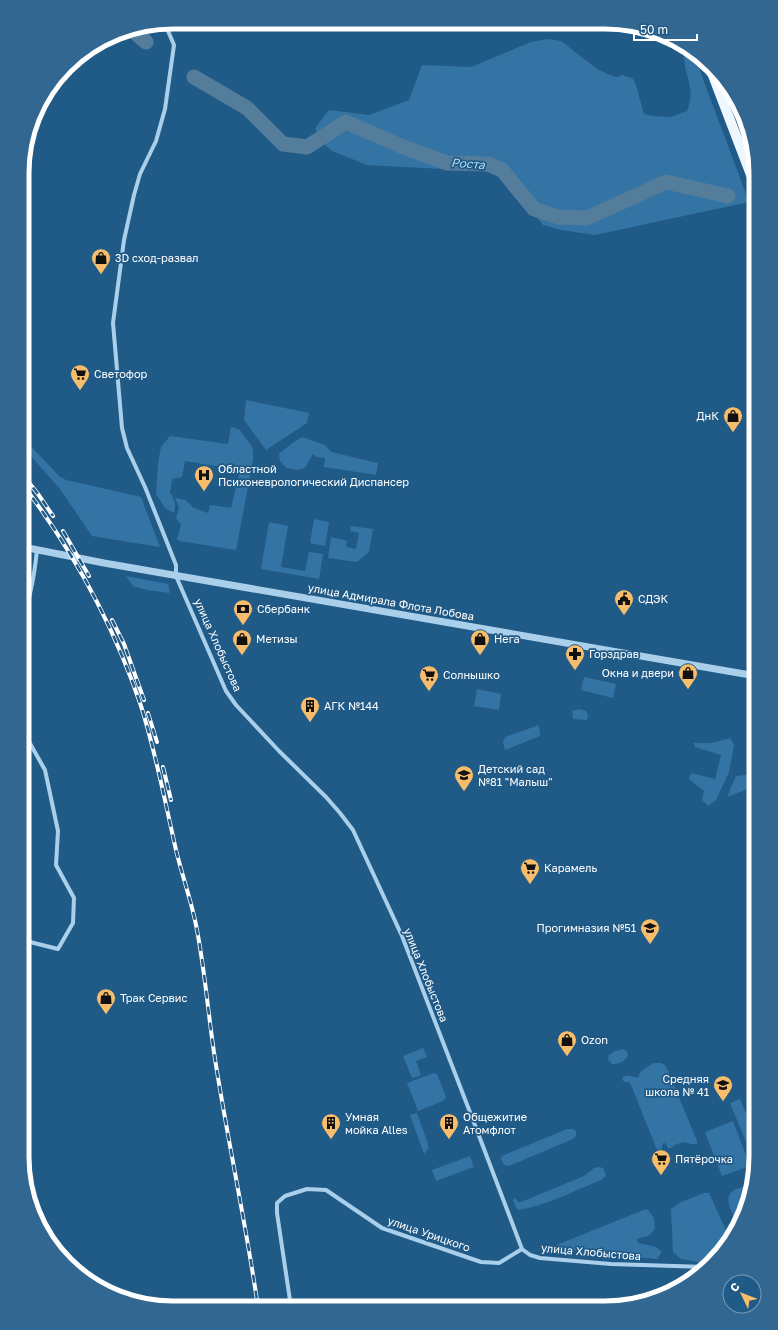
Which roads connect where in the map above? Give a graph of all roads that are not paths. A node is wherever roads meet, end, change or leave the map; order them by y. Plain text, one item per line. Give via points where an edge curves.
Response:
1 (167, 29) edge
2 (715, 80) edge
3 (749, 170) edge
4 (29, 548) edge
5 (37, 550) junction
6 (176, 576) junction
7 (29, 591) edge
8 (749, 675) edge
9 (29, 743) edge
10 (29, 942) edge
11 (522, 1249) junction
12 (698, 1267) edge
13 (290, 1301) edge

1 - 6 street, улица Хлобыстова via 174,45 165,109 156,141 140,174 134,195 124,240 113,323 127,448 176,565
2 - 3 main road
4 - 5 street, улица Адмирала Флота Лобова
5 - 6 street, улица Адмирала Флота Лобова
5 - 7 street
6 - 8 street, улица Адмирала Флота Лобова
6 - 11 street, улица Хлобыстова via 226,690 236,705 326,797 353,830 402,936
9 - 10 street via 45,770 58,831 56,864 74,898 74,923 58,950
11 - 12 street, улица Хлобыстова via 540,1258 611,1264
11 - 13 street, улица Урицкого via 500,1263 481,1262 382,1228 326,1190 307,1188 285,1196 278,1203 277,1213

